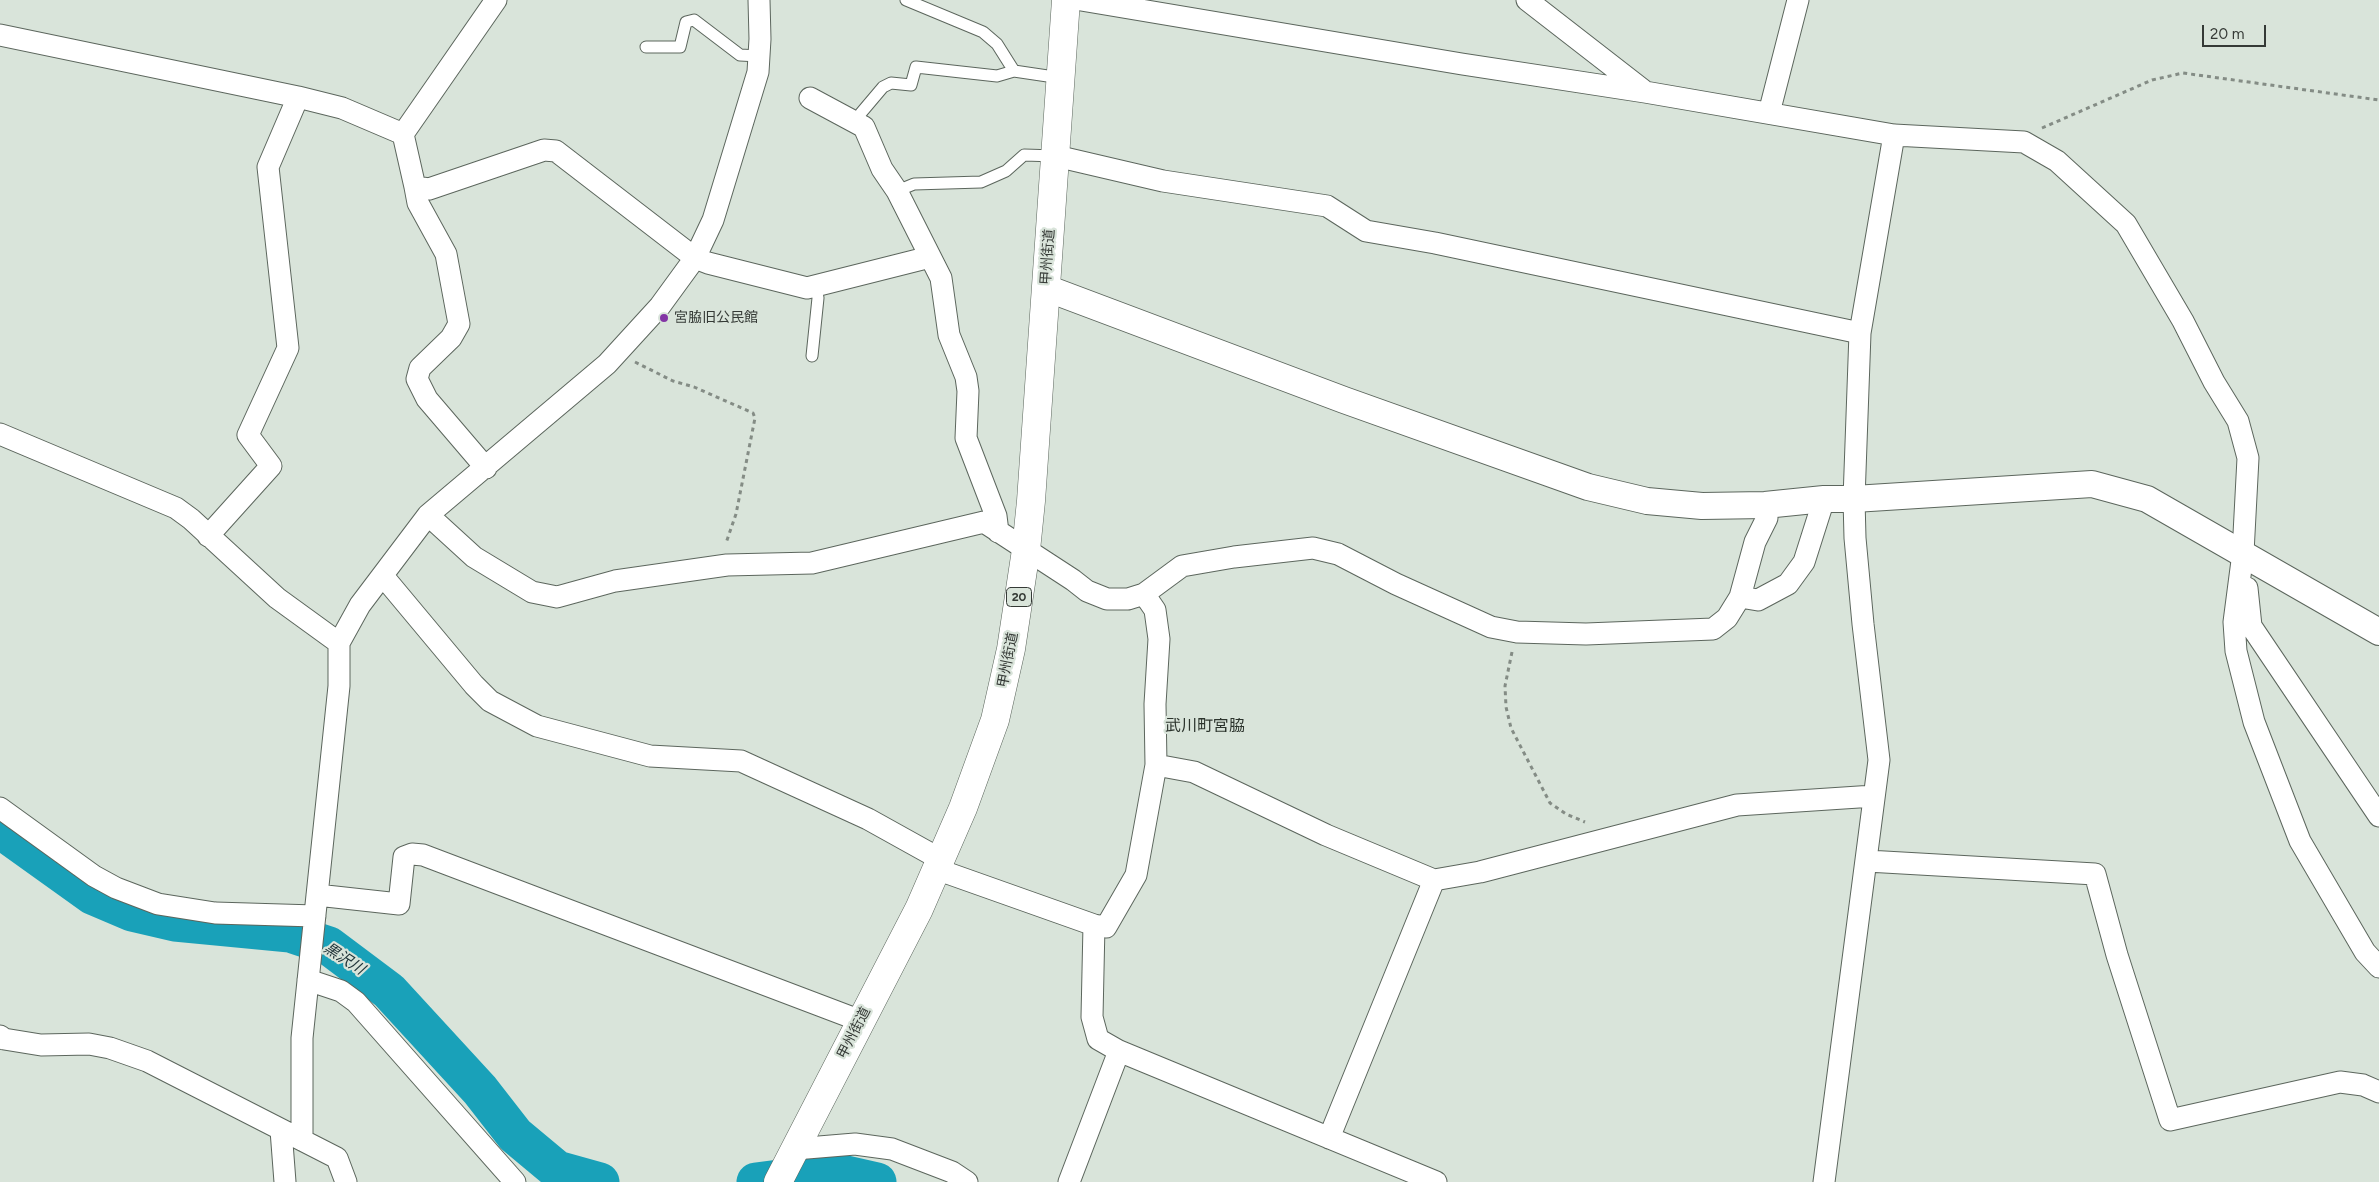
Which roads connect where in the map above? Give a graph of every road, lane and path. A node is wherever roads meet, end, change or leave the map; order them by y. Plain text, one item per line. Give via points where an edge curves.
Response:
1 (496, 0) edge
2 (759, 0) edge
3 (906, 0) edge
4 (1066, 0) edge
5 (1081, 0) edge
6 (1527, 0) edge
7 (1798, 0) edge
8 (0, 35) edge
9 (646, 47) dead end
10 (759, 56) junction
11 (1014, 71) junction
12 (1061, 78) junction
13 (1645, 92) junction
14 (298, 96) junction
15 (810, 98) dead end
16 (2379, 100) edge
17 (1769, 114) junction
18 (856, 123) junction
19 (403, 134) junction
20 (1894, 135) junction
21 (2024, 142) junction
22 (1056, 156) junction
23 (415, 188) junction
24 (897, 192) junction
25 (930, 257) junction
26 (695, 258) junction
27 (816, 287) junction
28 (1046, 288) junction
29 (1860, 333) junction
30 (622, 349) junction
31 (812, 356) dead end
32 (0, 434) edge
33 (486, 468) junction
34 (1824, 498) junction
35 (1854, 499) junction
36 (1765, 505) junction
37 (428, 515) junction
38 (998, 532) junction
39 (208, 536) junction
40 (1026, 550) junction
41 (2243, 553) junction
42 (722, 566) junction
43 (383, 576) junction
44 (1144, 594) junction
45 (1740, 597) junction
46 (1517, 632) junction
47 (2379, 632) edge
48 (339, 643) junction
49 (1156, 765) junction
50 (1874, 796) junction
51 (0, 808) edge
52 (2379, 816) edge
53 (1604, 840) junction
54 (1867, 861) junction
55 (938, 864) junction
56 (1434, 880) junction
57 (317, 895) junction
58 (314, 924) junction
59 (1094, 925) junction
60 (2379, 967) edge
61 (308, 976) junction
62 (861, 1021) junction
63 (1, 1038) edge
64 (1118, 1051) junction
65 (2379, 1092) edge
66 (281, 1130) junction
67 (1329, 1138) junction
68 (302, 1140) junction
69 (794, 1149) junction
70 (285, 1182) edge
71 (346, 1182) edge
72 (515, 1182) edge
73 (778, 1182) edge
74 (967, 1182) edge
75 (1069, 1182) edge
76 (1436, 1182) edge
77 (1824, 1182) edge

1 - 19 street
2 - 10 street
3 - 11 lane via 983,32 997,44
4 - 12 highway, 甲州街道 / 20
5 - 13 street
6 - 13 street
7 - 17 street
8 - 14 street
9 - 10 lane via 680,47 686,22 694,20 740,55
10 - 26 street via 758,72 744,123 713,220
11 - 12 lane
11 - 18 lane via 997,76 916,67 911,85 891,83 883,87
12 - 22 highway, 甲州街道 / 20
13 - 17 street
14 - 19 street via 342,108
14 - 39 street via 268,167 288,348 248,434 271,466
15 - 18 street
16 - 21 path via 2183,73 2152,80 2045,126
17 - 20 street
18 - 24 street via 864,128 882,169
19 - 23 street
20 - 21 street
20 - 29 street
21 - 41 street via 2057,161 2126,224 2238,421 2248,458
22 - 24 lane via 1024,155 1006,171 981,182 914,184
22 - 28 highway, 甲州街道 / 20
22 - 29 street via 1163,181 1327,206 1366,231
23 - 26 street via 429,189 544,150 556,151
23 - 33 street via 418,203 446,254 460,324 451,338 420,368 417,380 426,399
24 - 25 street
25 - 27 street
25 - 38 street via 941,278 949,335 966,377 966,438 996,516
26 - 27 street via 797,286
26 - 30 street via 660,306
27 - 31 lane via 818,298
28 - 36 street via 1588,488 1647,501 1702,506
28 - 40 highway, 甲州街道 / 20
29 - 35 street
30 - 33 street
30 - 42 path via 638,364 664,377 753,413 755,418 740,495 722,554
32 - 39 street via 157,499 191,519
33 - 37 street
34 - 35 street
34 - 36 street
34 - 45 street via 1804,562 1788,584 1758,600
35 - 41 street via 2092,484 2147,499
35 - 50 street via 1862,624 1879,760
36 - 45 street via 1766,518 1755,542
37 - 42 street via 474,557 532,592 557,597 615,581
37 - 43 street
38 - 40 street
38 - 42 street via 984,522 812,563
39 - 48 street via 277,598
40 - 44 street via 1087,591 1107,599 1128,599
40 - 55 highway, 甲州街道 / 20 via 1011,649 995,720 963,808
41 - 47 street
41 - 52 street via 2251,626
41 - 60 street via 2234,622 2236,651 2254,722 2300,841 2365,952
43 - 48 street via 360,605
43 - 55 street via 490,701 537,726 650,756 741,761 868,819
44 - 46 street via 1182,566 1313,548 1338,554 1491,627
44 - 49 street via 1155,610 1159,639
45 - 46 street via 1727,618 1714,629 1586,634
46 - 53 path via 1505,686 1511,728 1550,802 1566,814 1598,828
48 - 57 street via 339,686
49 - 56 street via 1194,772 1326,836
49 - 59 street via 1136,875 1106,927
50 - 53 street via 1736,805
50 - 54 street
51 - 58 street via 94,876 158,904
53 - 56 street via 1480,872
54 - 65 street via 2095,874 2170,1120 2340,1082 2363,1085
54 - 77 street
55 - 59 street
55 - 62 highway, 甲州街道 / 20 via 919,909
56 - 67 street
57 - 58 street
57 - 62 street via 399,904 404,857 423,855
58 - 61 street
59 - 64 street via 1092,1017 1098,1039
61 - 68 street via 302,1038
61 - 72 street via 341,991 356,1002
62 - 69 highway, 甲州街道 / 20
63 - 66 street via 41,1045 89,1044 110,1048 147,1061
64 - 67 street
64 - 75 street
66 - 68 street
66 - 70 street
67 - 76 street
68 - 71 street via 338,1158
69 - 73 highway, 甲州街道 / 20
69 - 74 street via 855,1144 892,1149 952,1172

